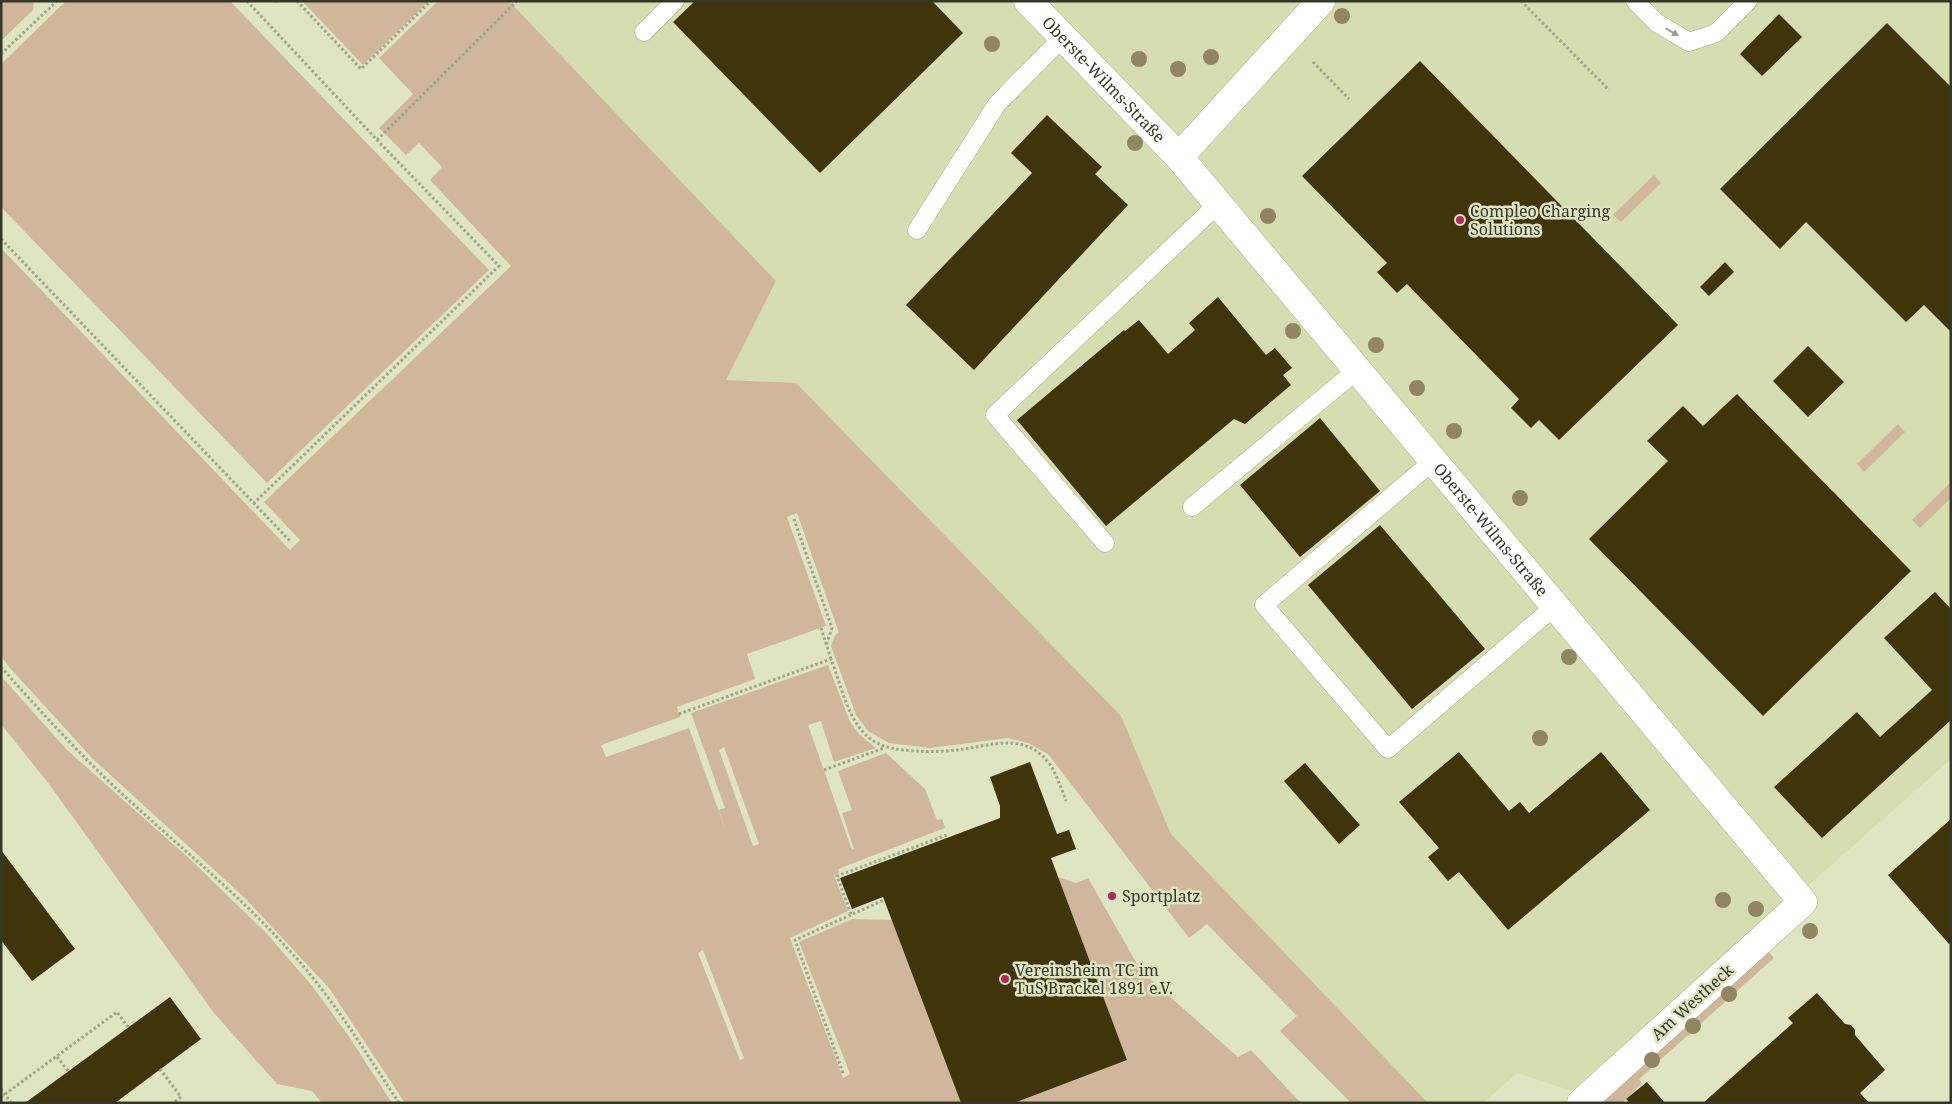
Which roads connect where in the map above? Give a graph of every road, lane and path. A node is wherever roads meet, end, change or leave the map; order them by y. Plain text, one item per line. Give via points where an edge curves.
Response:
1 (57, 1) edge
2 (247, 1) edge
3 (297, 1) edge
4 (432, 1) edge
5 (517, 1) edge
6 (675, 1) edge
7 (1028, 1) edge
8 (1321, 1) edge
9 (1520, 1) edge
10 (1635, 1) edge
11 (1748, 1) edge
12 (644, 32) dead end
13 (1063, 38) junction
14 (1, 54) edge
15 (1312, 62) dead end
16 (1608, 90) dead end
17 (1349, 99) dead end
18 (377, 140) junction
19 (1179, 157) junction
20 (1218, 204) junction
21 (917, 230) dead end
22 (1, 239) edge
23 (1357, 370) junction
24 (1433, 461) junction
25 (254, 503) junction
26 (1192, 507) dead end
27 (794, 520) dead end
28 (290, 541) dead end
29 (1105, 543) dead end
30 (1555, 606) junction
31 (821, 628) dead end
32 (826, 645) junction
33 (831, 659) junction
34 (1, 667) edge
35 (679, 714) dead end
36 (884, 748) junction
37 (824, 770) dead end
38 (1066, 801) dead end
39 (947, 835) dead end
40 (884, 900) dead end
41 (1803, 902) joint
42 (851, 914) junction
43 (128, 1027) dead end
44 (57, 1057) junction
45 (160, 1069) dead end
46 (68, 1071) dead end
47 (843, 1073) dead end
48 (1, 1089) edge
49 (3, 1096) edge
50 (11, 1103) edge
51 (173, 1103) edge
52 (399, 1103) edge
53 (1581, 1103) edge

1 - 14 path
2 - 18 path
3 - 4 path via 361,69
5 - 18 path
6 - 12 lane
7 - 13 street, Oberste-Wilms-Straße
8 - 19 street, Oberste-Wilms-Straße
9 - 16 path
10 -> 11 lane via 1657,24 1689,42 1716,33
13 - 19 street, Oberste-Wilms-Straße
13 - 21 lane via 997,104
15 - 17 path
18 - 25 path via 500,266
19 - 20 street, Oberste-Wilms-Straße
20 - 23 street, Oberste-Wilms-Straße
20 - 29 lane via 995,415
22 - 25 path
23 - 24 street, Oberste-Wilms-Straße
23 - 26 lane
24 - 30 street, Oberste-Wilms-Straße
24 - 30 lane via 1264,605 1388,749
25 - 28 path
27 - 32 path via 832,628
30 - 41 street, Oberste-Wilms-Straße
31 - 32 path
32 - 33 path
33 - 35 path
33 - 36 path via 856,722 872,741
34 - 52 path via 97,770 208,870 290,950 344,1020
36 - 37 path
36 - 38 path via 930,752 1005,742 1023,745 1038,752 1048,762
39 - 42 path via 837,876
40 - 42 path
41 - 53 street, Am Westheck
42 - 47 path via 795,940
43 - 44 path via 117,1012
44 - 46 path
44 - 49 path
45 - 51 path via 181,1097
48 - 49 path
49 - 50 path

